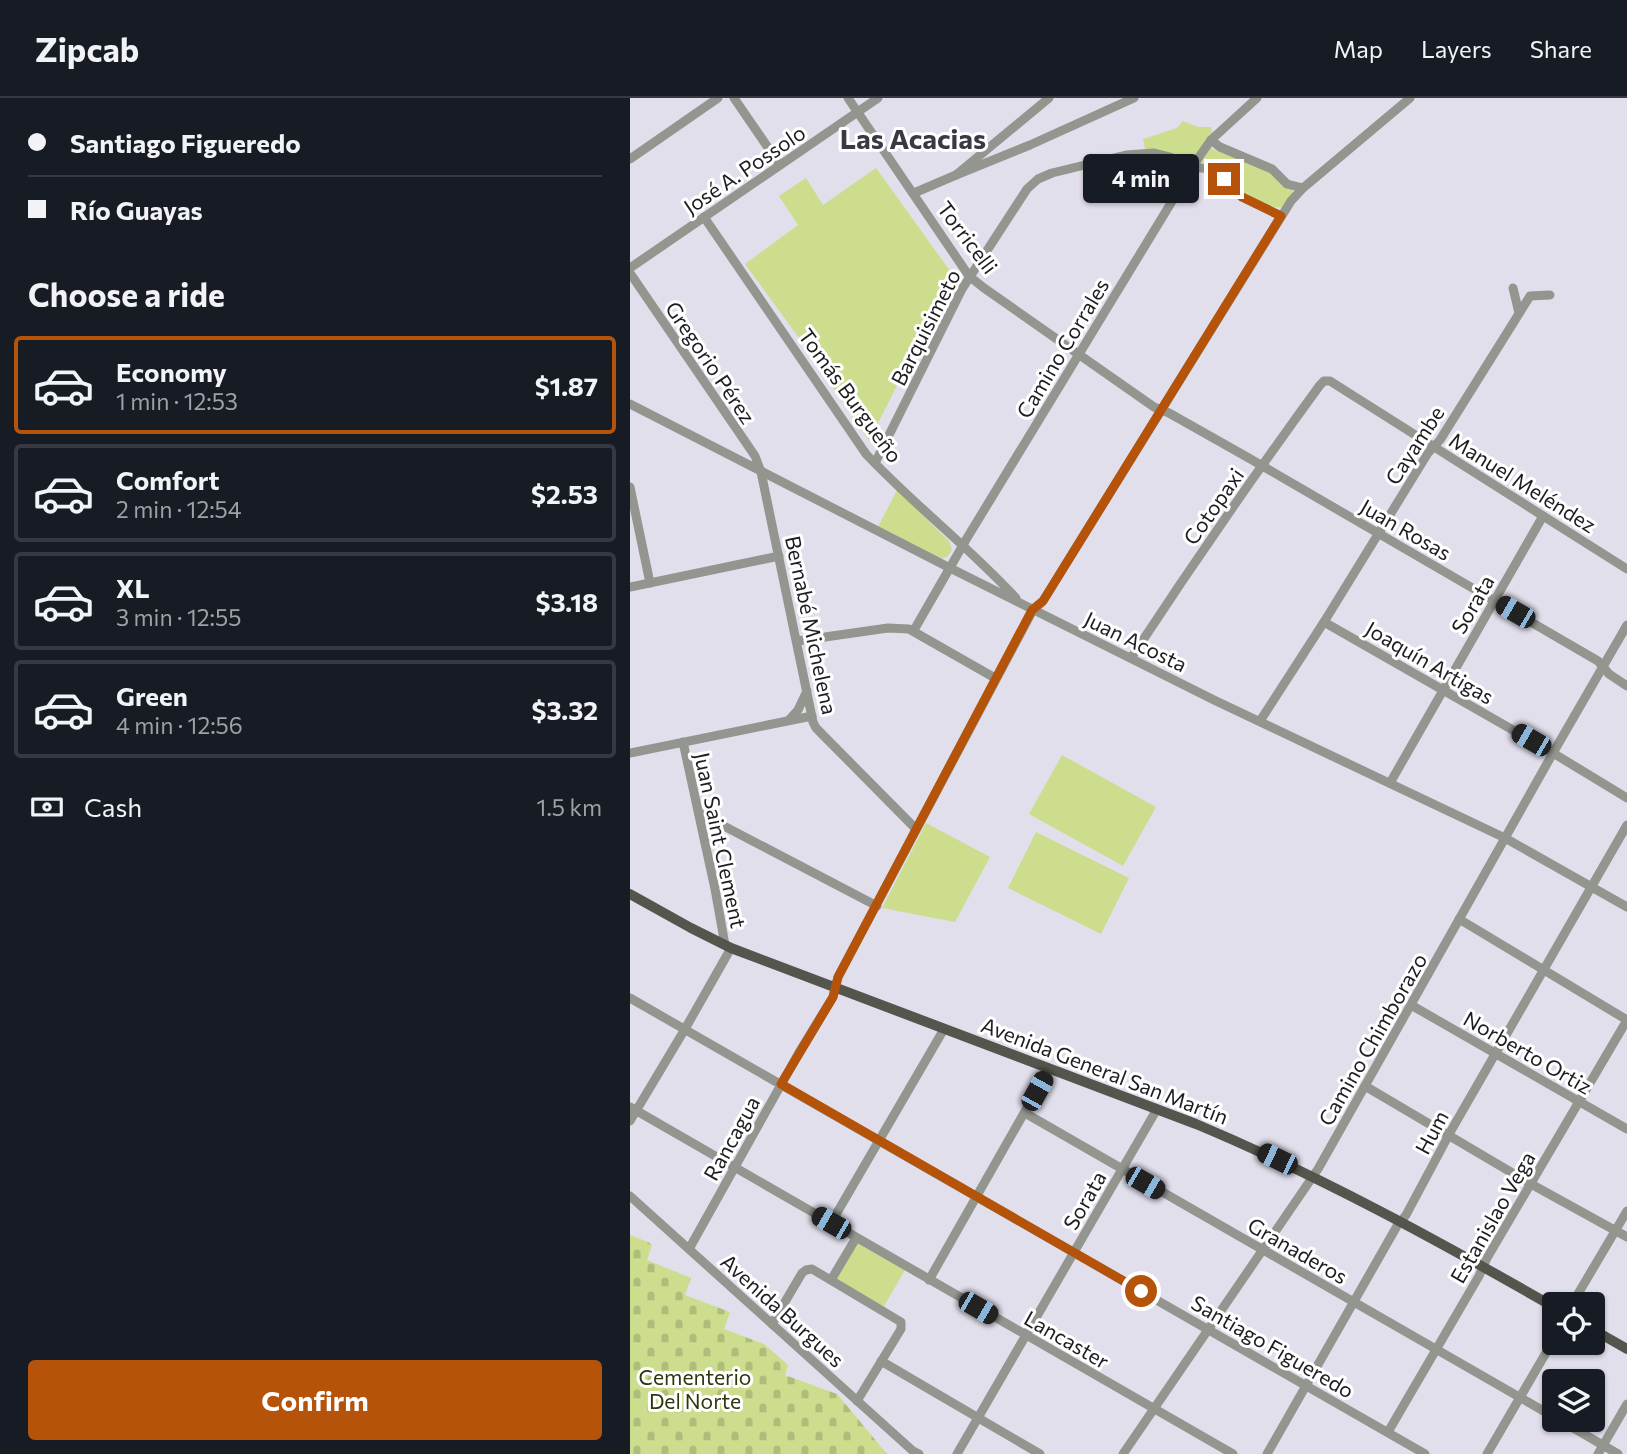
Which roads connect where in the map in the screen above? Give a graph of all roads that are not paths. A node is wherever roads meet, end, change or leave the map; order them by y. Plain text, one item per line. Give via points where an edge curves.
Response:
1 (718, 98) edge
2 (733, 98) edge
3 (849, 98) edge
4 (878, 98) edge
5 (1049, 98) edge
6 (1257, 98) edge
7 (1410, 98) edge
8 (1132, 99) edge
9 (858, 111) junction
10 (1211, 140) junction
11 (993, 143) junction
12 (1002, 157) junction
13 (630, 159) edge
14 (780, 165) junction
15 (1193, 168) junction
16 (956, 175) junction
17 (1303, 188) junction
18 (914, 193) junction
19 (1281, 216) junction
20 (704, 217) junction
21 (630, 271) edge
22 (970, 276) junction
23 (1513, 288) dead end
24 (1550, 295) dead end
25 (1519, 313) junction
26 (1079, 354) junction
27 (1330, 381) joint
28 (630, 404) edge
29 (1163, 410) junction
30 (1434, 447) junction
31 (875, 463) junction
32 (1262, 466) junction
33 (761, 472) junction
34 (630, 487) edge
35 (1543, 516) junction
36 (1379, 534) junction
37 (963, 545) junction
38 (779, 555) junction
39 (950, 568) junction
40 (1627, 569) edge
41 (650, 583) junction
42 (630, 587) edge
43 (1494, 600) junction
44 (1021, 603) junction
45 (1032, 610) junction
46 (1324, 622) junction
47 (1627, 625) edge
48 (914, 631) junction
49 (796, 640) junction
50 (1131, 657) junction
51 (1603, 666) junction
52 (995, 678) junction
53 (1627, 686) edge
54 (1443, 690) junction
55 (807, 691) junction
56 (812, 716) junction
57 (788, 721) junction
58 (1260, 721) junction
59 (683, 742) junction
60 (630, 753) edge
61 (1553, 753) junction
62 (1390, 783) junction
63 (1627, 799) edge
64 (699, 813) junction
65 (1627, 825) edge
66 (916, 829) junction
67 (1505, 838) junction
68 (1592, 887) junction
69 (630, 894) edge
70 (877, 906) junction
71 (1627, 907) edge
72 (1459, 919) junction
73 (728, 946) junction
74 (1544, 970) junction
75 (835, 988) junction
76 (630, 998) edge
77 (1411, 1005) junction
78 (1627, 1020) edge
79 (685, 1029) junction
80 (944, 1029) junction
81 (1496, 1054) junction
82 (1049, 1069) junction
83 (781, 1084) junction
84 (1365, 1086) junction
85 (1579, 1101) junction
86 (633, 1109) edge
87 (1157, 1109) junction
88 (1025, 1114) junction
89 (630, 1121) edge
90 (1627, 1129) edge
91 (1449, 1135) junction
92 (879, 1141) junction
93 (734, 1168) junction
94 (1122, 1169) junction
95 (1312, 1177) junction
96 (1531, 1184) junction
97 (630, 1196) edge
98 (977, 1197) junction
99 (1627, 1211) edge
100 (1401, 1221) junction
101 (831, 1223) junction
102 (1616, 1231) junction
103 (1627, 1237) edge
104 (856, 1238) junction
105 (689, 1249) junction
106 (1263, 1250) junction
107 (1074, 1252) junction
108 (1483, 1267) junction
109 (831, 1280) junction
110 (929, 1280) junction
111 (1579, 1292) edge
112 (1542, 1300) edge
113 (1353, 1301) junction
114 (772, 1324) junction
115 (1208, 1329) junction
116 (1026, 1335) junction
117 (1605, 1336) edge
118 (1436, 1349) junction
119 (1627, 1349) edge
120 (1545, 1355) edge
121 (881, 1361) junction
122 (1305, 1385) junction
123 (1520, 1397) junction
124 (857, 1401) junction
125 (1627, 1404) edge
126 (1154, 1409) junction
127 (1542, 1410) edge
128 (978, 1419) junction
129 (1388, 1432) junction
130 (1576, 1432) edge
131 (1601, 1450) edge
132 (916, 1453) edge
133 (957, 1454) edge
134 (1040, 1454) edge
135 (1123, 1454) edge
136 (1233, 1454) edge
137 (1267, 1454) edge
138 (1425, 1454) edge
139 (1487, 1454) edge
140 (1618, 1454) edge

1 - 13 street
2 - 14 street
3 - 9 street, Torricelli
4 - 9 street, José A. Possolo
5 - 11 street
6 - 10 street, Camino Corrales
7 - 17 street, Rancagua
8 - 12 street
9 - 14 street, José A. Possolo
9 - 18 street, Torricelli
10 - 15 street, Camino Corrales
10 - 17 street via 1272,169 1287,184
11 - 12 street
11 - 16 street
12 - 16 street
14 - 20 street, José A. Possolo
15 - 19 street via 1210,170 1242,197
15 - 22 street, Barquisimeto via 1162,154 1144,152 1038,179
15 - 26 street, Camino Corrales
16 - 18 street
17 - 19 street, Rancagua
18 - 22 street, Torricelli
19 - 29 street, Rancagua
20 - 21 street, José A. Possolo
20 - 31 street, Tomás Burgueño
21 - 33 street, Gregorio Pérez
22 - 26 street, Torricelli
22 - 31 street, Barquisimeto
23 - 25 street
24 - 25 street, Cayambe via 1530,296
25 - 30 street, Cayambe
26 - 29 street, Torricelli
26 - 37 street, Camino Corrales
27 - 30 street, Manuel Meléndez
27 - 32 street, Cotopaxi via 1320,385
28 - 33 street, Juan Acosta
29 - 32 street, Juan Rosas
29 - 45 street, Rancagua via 1043,601
30 - 35 street, Manuel Meléndez
30 - 36 street, Cayambe
31 - 37 street, Tomás Burgueño
32 - 36 street, Juan Rosas
32 - 50 street, Cotopaxi
33 - 38 street, Bernabé Michelena
33 - 39 street, Juan Acosta
34 - 41 street
35 - 40 street, Manuel Meléndez
35 - 43 street, Sorata
36 - 43 street, Juan Rosas
36 - 46 street, Cayambe
37 - 39 street, Camino Corrales
37 - 44 street, Tomás Burgueño
38 - 41 street
38 - 49 street, Bernabé Michelena
39 - 44 street, Juan Acosta
39 - 48 street, Camino Corrales
41 - 42 street
43 - 51 street, Juan Rosas
43 - 54 street, Sorata
44 - 45 street, Juan Acosta
45 - 50 street, Juan Acosta
45 - 52 street, Rancagua
46 - 54 street, Joaquín Artigas
46 - 58 street, Cayambe
47 - 51 street, Camino Chimborazo
48 - 49 street via 888,628
48 - 52 street
49 - 55 street, Bernabé Michelena
50 - 58 street, Juan Acosta
51 - 53 street, Juan Rosas
51 - 61 street, Camino Chimborazo
52 - 66 street, Rancagua
54 - 61 street, Joaquín Artigas
54 - 62 street, Sorata
55 - 56 street, Bernabé Michelena
55 - 57 street
56 - 57 street
56 - 66 street, Bernabé Michelena via 819,732
57 - 59 street
58 - 62 street, Juan Acosta
59 - 60 street
59 - 64 street, Juan Saint Clement
61 - 63 street, Joaquín Artigas
61 - 67 street, Camino Chimborazo
62 - 67 street, Juan Acosta
64 - 70 street
64 - 73 street, Juan Saint Clement
65 - 68 street, Hum
66 - 70 street, Rancagua
67 - 68 street, Juan Acosta
67 - 72 street, Camino Chimborazo
68 - 71 street, Juan Acosta
68 - 74 street, Hum
69 - 73 main road, Avenida General San Martín
70 - 75 street, Rancagua
72 - 74 street
72 - 77 street, Camino Chimborazo
73 - 75 main road, Avenida General San Martín
73 - 79 street
74 - 78 street
74 - 81 street, Hum
75 - 80 main road, Avenida General San Martín
75 - 83 street, Rancagua
76 - 79 street, Santiago Figueredo
77 - 81 street, Norberto Ortiz
77 - 84 street, Camino Chimborazo
78 - 85 street, Estanislao Vega
79 - 83 street, Santiago Figueredo
79 - 86 street
80 - 82 main road, Avenida General San Martín
80 - 92 street
81 - 85 street, Norberto Ortiz
81 - 91 street, Hum
82 - 87 main road, Avenida General San Martín
82 - 88 street
83 - 92 street, Santiago Figueredo
83 - 93 street, Rancagua
84 - 91 street
84 - 95 street, Camino Chimborazo
85 - 90 street, Norberto Ortiz
85 - 96 street, Estanislao Vega
86 - 89 street
86 - 93 street, Lancaster
87 - 94 street, Sorata
87 - 95 main road, Avenida General San Martín
88 - 94 street, Granaderos
88 - 98 street
91 - 96 street
91 - 100 street, Hum
92 - 98 street, Santiago Figueredo
92 - 101 street
93 - 101 street, Lancaster
93 - 105 street, Rancagua
94 - 106 street, Granaderos
94 - 107 street, Sorata
95 - 100 main road, Avenida General San Martín
95 - 106 street, Camino Chimborazo
96 - 102 street
96 - 108 street, Estanislao Vega
97 - 105 street, Avenida Burgues
98 - 107 street, Santiago Figueredo
98 - 110 street
99 - 102 street
100 - 108 main road, Avenida General San Martín
100 - 113 street, Hum
101 - 104 street, Lancaster
102 - 103 street
102 - 111 street
104 - 109 street
104 - 110 street, Lancaster
105 - 114 street, Avenida Burgues
106 - 113 street, Granaderos
106 - 115 street, Camino Chimborazo
107 - 115 street, Santiago Figueredo
107 - 116 street, Sorata
108 - 112 main road, Avenida General San Martín
108 - 118 street, Estanislao Vega
109 - 114 street via 812,1269 802,1273
109 - 121 street via 902,1324
110 - 116 street, Lancaster
113 - 118 street, Granaderos
113 - 122 street, Hum
114 - 124 street, Avenida Burgues
115 - 122 street, Santiago Figueredo
115 - 126 street, Camino Chimborazo
116 - 126 street, Lancaster
116 - 128 street, Sorata
117 - 119 main road
118 - 123 street, Granaderos
118 - 129 street, Estanislao Vega
120 - 123 street
121 - 124 street
121 - 128 street
122 - 129 street, Santiago Figueredo
122 - 137 street, Hum
123 - 127 street, Granaderos
123 - 139 street
124 - 132 street, Avenida Burgues
125 - 131 street
126 - 135 street, Camino Chimborazo
126 - 136 street, Lancaster
128 - 133 street, Sorata
128 - 134 street
129 - 138 street, Santiago Figueredo
130 - 131 street, Granaderos
131 - 140 street, Granaderos

